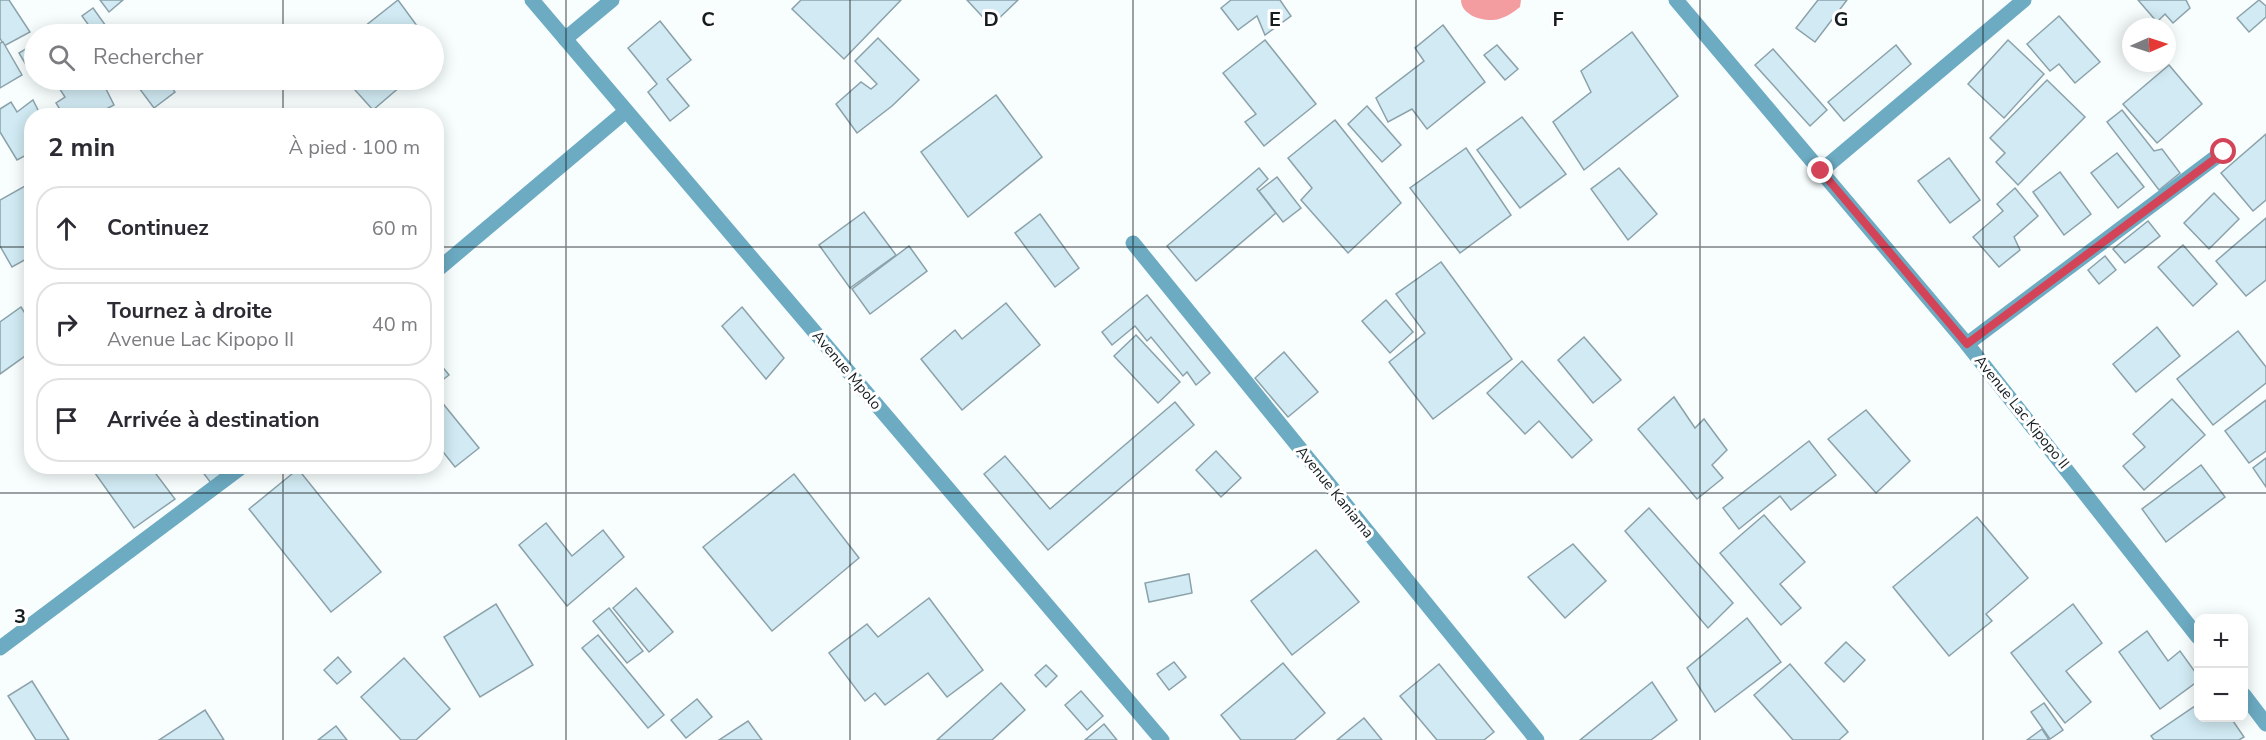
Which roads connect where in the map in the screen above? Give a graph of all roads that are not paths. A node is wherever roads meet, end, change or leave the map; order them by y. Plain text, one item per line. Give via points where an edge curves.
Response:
1 (532, 0) edge
2 (612, 0) edge
3 (1676, 0) edge
4 (2024, 0) edge
5 (565, 39) junction
6 (626, 111) junction
7 (2224, 152) dead end
8 (1821, 171) junction
9 (1133, 243) dead end
10 (444, 265) edge
11 (1967, 344) junction
12 (232, 474) edge
13 (2194, 631) edge
14 (0, 648) edge
15 (2248, 700) edge
16 (2266, 723) edge
17 (1162, 740) edge
18 (1537, 740) edge

1 - 5 street, Avenue Mpolo
2 - 5 street
3 - 8 street, Avenue Lac Kipopo II
4 - 8 street
5 - 6 street, Avenue Mpolo
6 - 10 street
6 - 17 street, Avenue Mpolo
7 - 11 street
8 - 11 street, Avenue Lac Kipopo II
9 - 18 street, Avenue Kaniama
11 - 13 street, Avenue Lac Kipopo II
12 - 14 street
15 - 16 street

